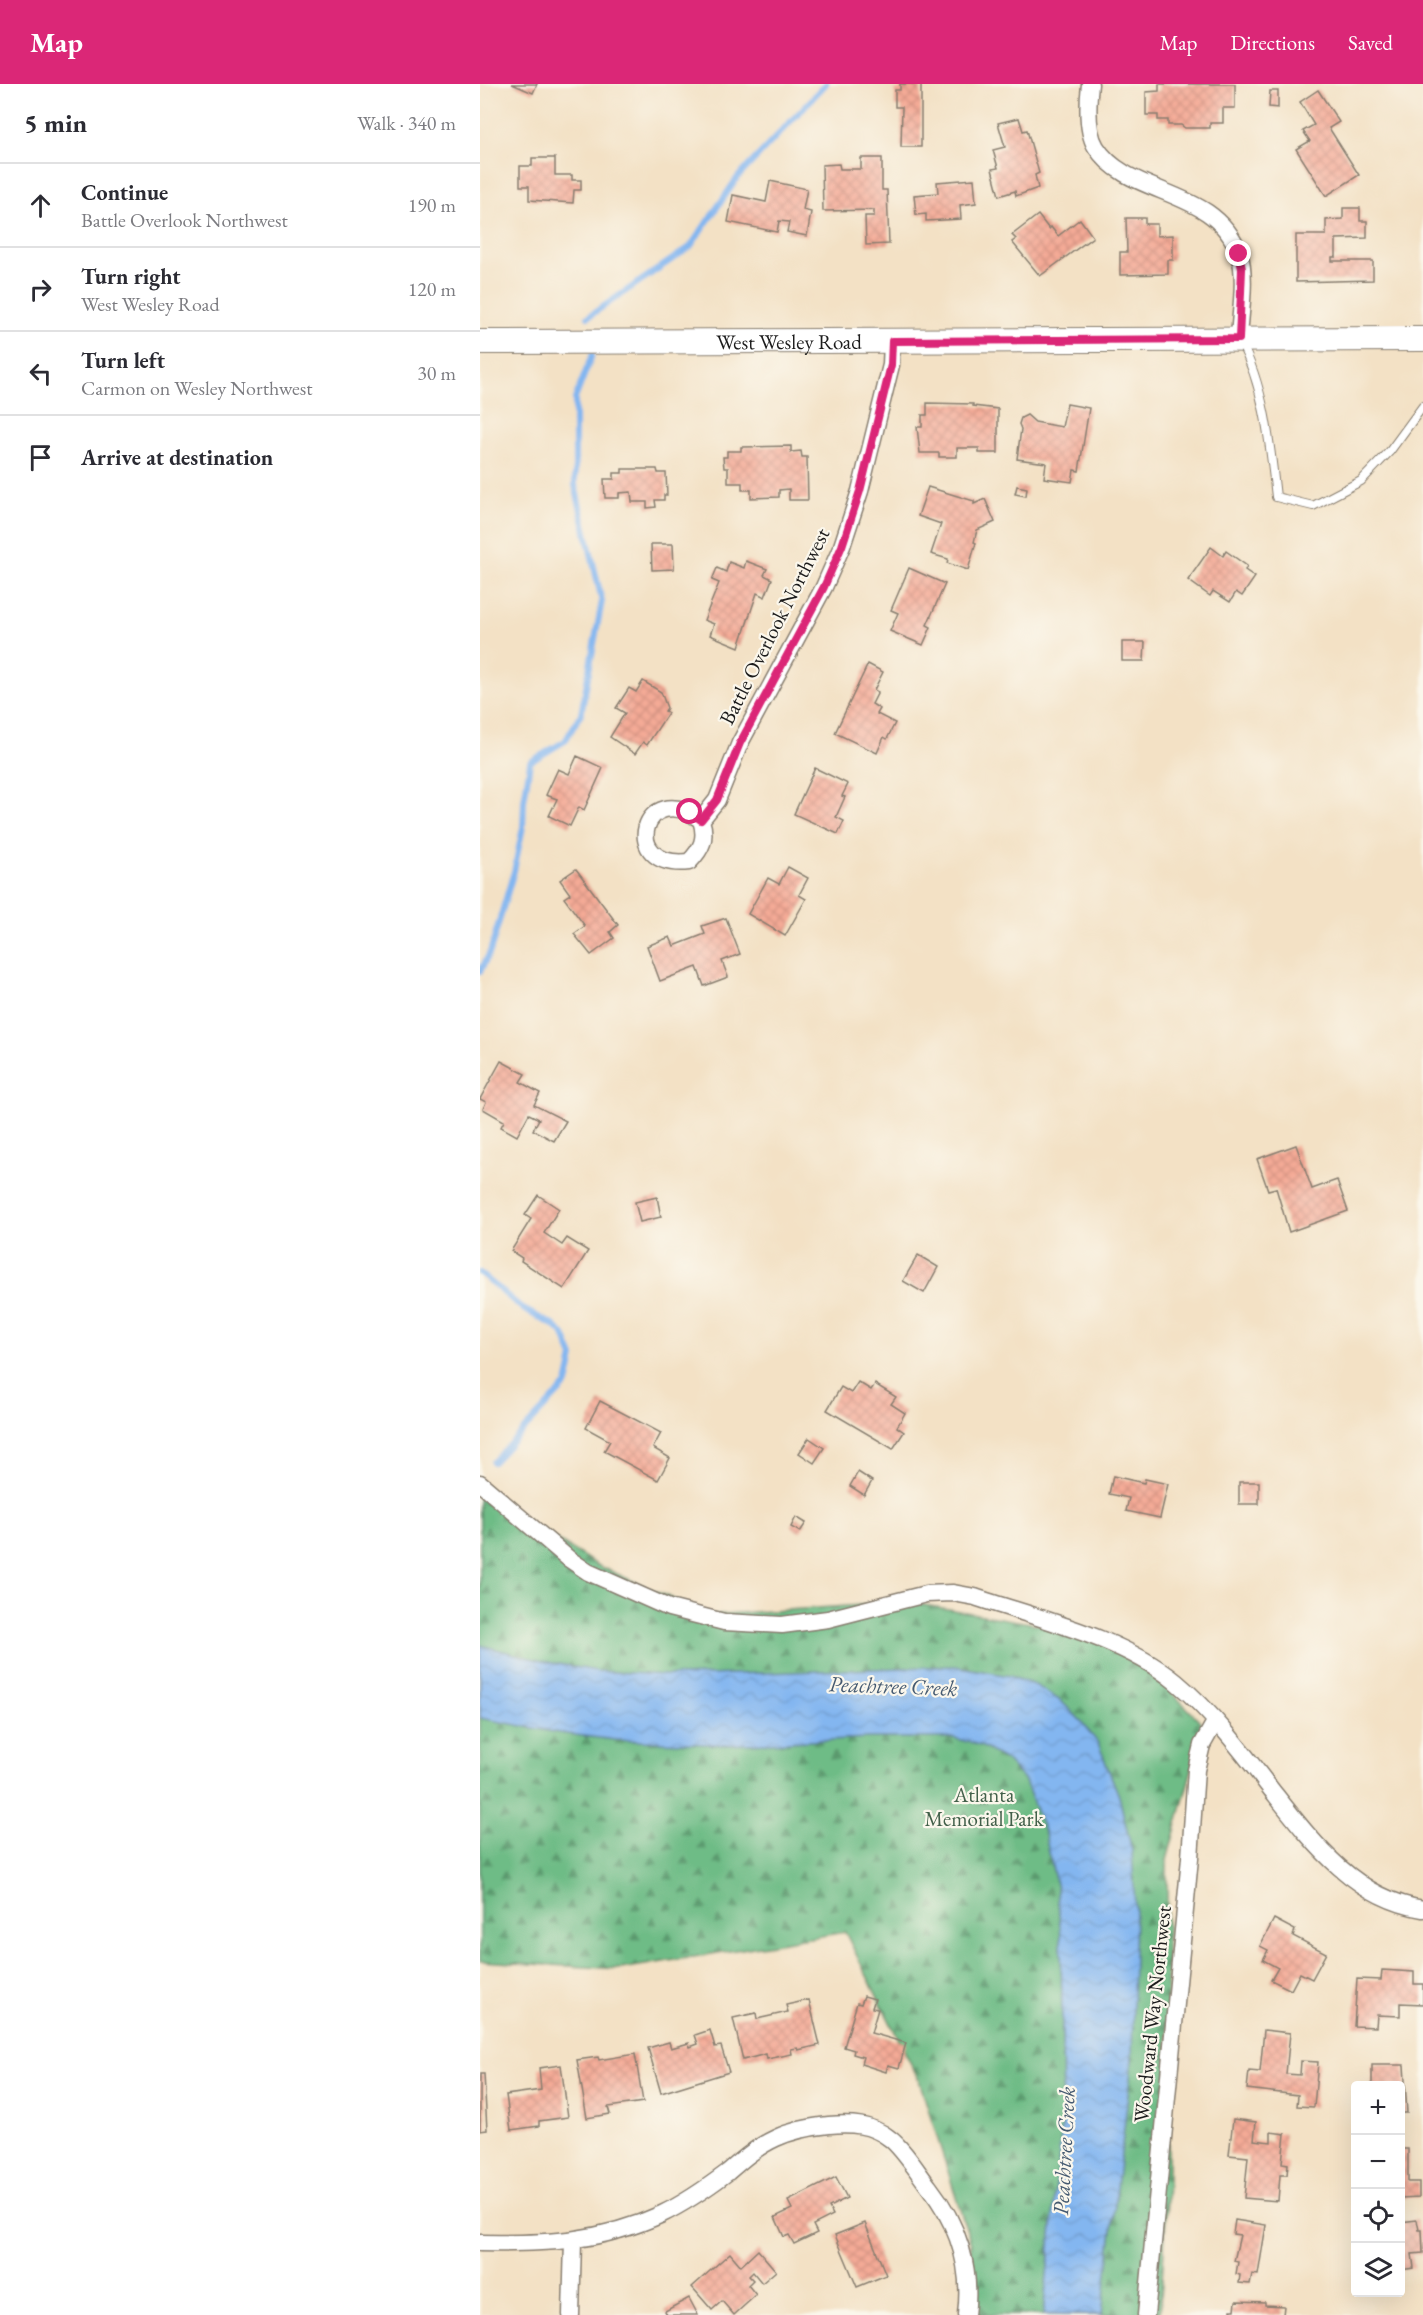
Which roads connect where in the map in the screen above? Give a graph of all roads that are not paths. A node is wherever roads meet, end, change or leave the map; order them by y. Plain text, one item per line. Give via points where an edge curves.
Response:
1 (1090, 84) edge
2 (1239, 339) junction
3 (1423, 339) edge
4 (892, 341) junction
5 (480, 342) edge
6 (1423, 406) edge
7 (701, 820) dead end
8 (480, 1483) edge
9 (1215, 1722) junction
10 (1423, 1909) edge
11 (573, 2241) junction
12 (480, 2243) edge
13 (571, 2315) edge
14 (966, 2315) edge
15 (1146, 2315) edge

1 - 2 street via 1089,120 1095,146 1113,165 1137,180 1194,205 1219,222 1231,237 1242,269
2 - 3 street, West Wesley Road
2 - 4 street, West Wesley Road
2 - 6 lane via 1249,359 1268,429 1276,497 1313,506 1361,481 1390,451
4 - 5 street, West Wesley Road
4 - 7 street, Battle Overlook Northwest via 891,365 860,491 842,546 740,743 717,800
8 - 9 street via 588,1572 669,1608 724,1622 782,1625 828,1619 926,1594 975,1597 1134,1653 1176,1682
9 - 10 street via 1335,1865 1382,1897
9 - 15 street, Woodward Way Northwest via 1202,1745 1196,1770
11 - 12 street
11 - 13 street
11 - 14 street via 617,2232 663,2213 777,2137 805,2128 846,2123 870,2127 891,2139 951,2221 965,2263

